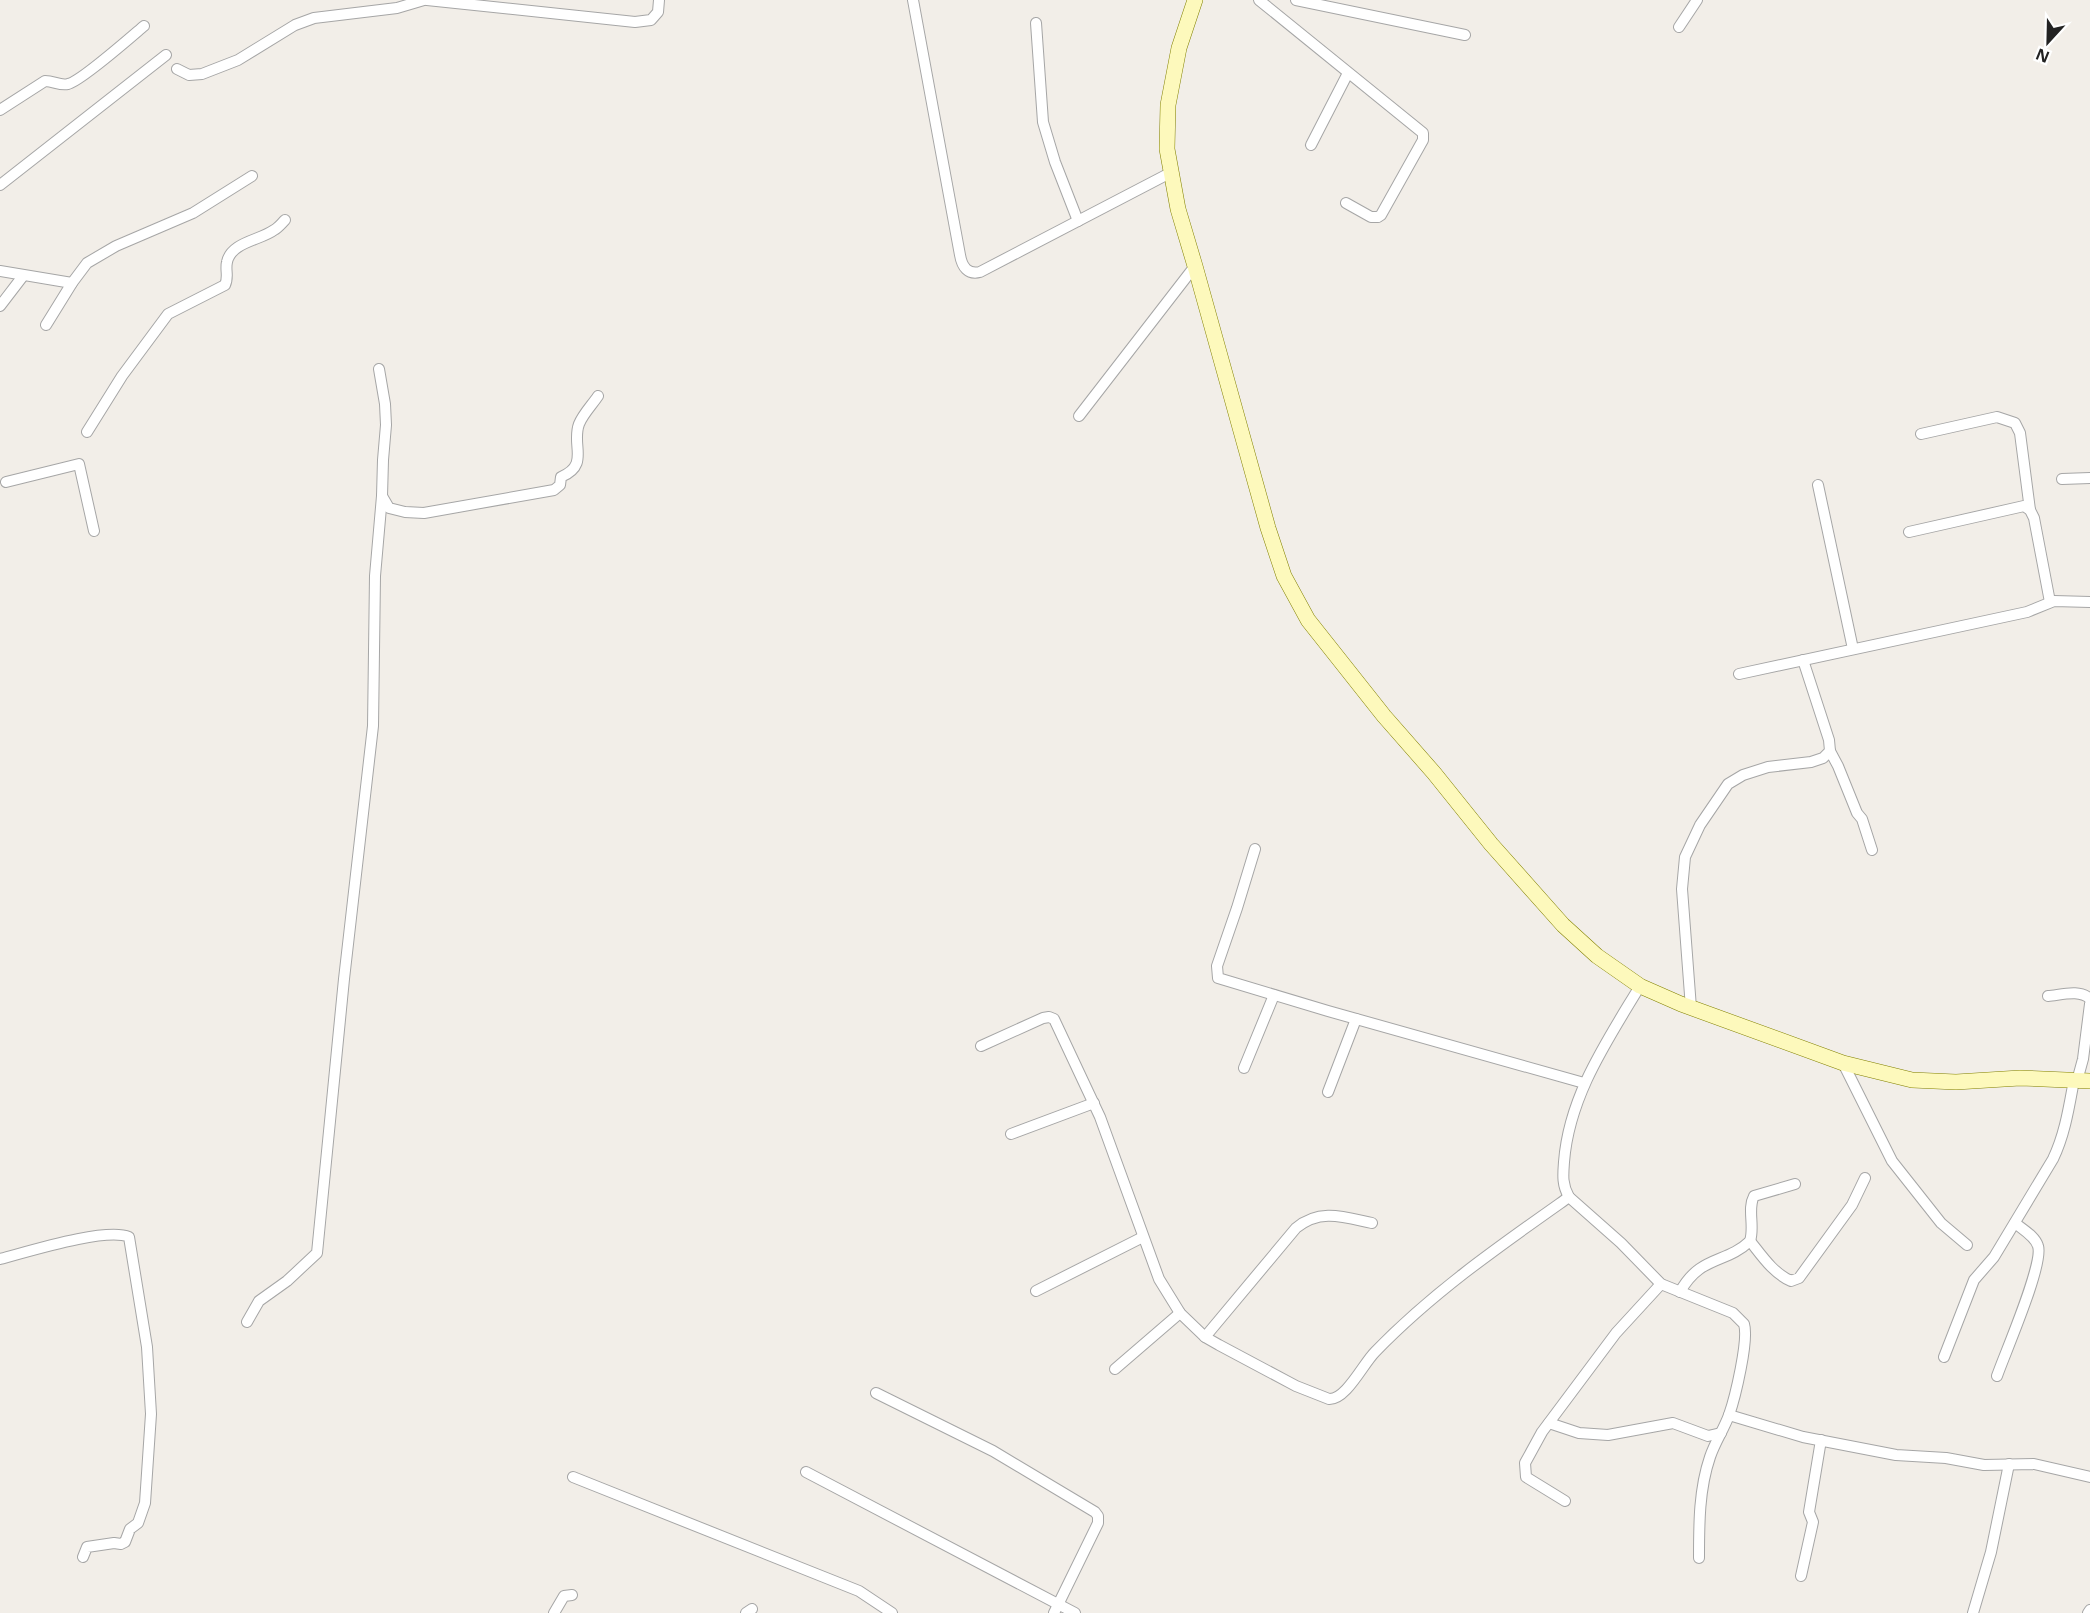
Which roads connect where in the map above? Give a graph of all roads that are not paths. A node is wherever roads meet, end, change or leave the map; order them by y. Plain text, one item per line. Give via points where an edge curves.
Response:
1 (426, 0) edge
2 (659, 0) edge
3 (913, 0) edge
4 (1195, 0) edge
5 (1259, 0) edge
6 (1296, 0) edge
7 (1697, 0) edge
8 (1036, 22) dead end
9 (144, 26) dead end
10 (1679, 27) dead end
11 (1465, 35) dead end
12 (166, 55) dead end
13 (177, 69) dead end
14 (1348, 72) junction
15 (0, 110) edge
16 (1311, 145) dead end
17 (1170, 173) junction
18 (252, 176) dead end
19 (0, 185) edge
20 (1346, 203) dead end
21 (285, 220) dead end
22 (1078, 221) junction
23 (1196, 266) junction
24 (0, 271) edge
25 (23, 276) junction
26 (72, 283) junction
27 (0, 306) edge
28 (46, 325) dead end
29 (379, 369) dead end
30 (598, 396) dead end
31 (1079, 416) dead end
32 (87, 432) dead end
33 (1921, 434) dead end
34 (2090, 478) edge
35 (2062, 479) dead end
36 (6, 482) dead end
37 (1818, 485) dead end
38 (382, 496) junction
39 (2030, 510) junction
40 (94, 531) dead end
41 (1909, 532) dead end
42 (2050, 602) junction
43 (2090, 602) edge
44 (1853, 649) junction
45 (1803, 660) junction
46 (1738, 674) dead end
47 (1830, 751) junction
48 (1255, 849) dead end
49 (1872, 850) dead end
50 (1640, 986) junction
51 (1274, 995) junction
52 (2048, 996) dead end
53 (2090, 999) edge
54 (2090, 1004) edge
55 (1691, 1008) junction
56 (1356, 1019) junction
57 (981, 1046) dead end
58 (1843, 1063) junction
59 (1244, 1068) dead end
60 (2080, 1081) edge
61 (1584, 1083) junction
62 (1328, 1092) dead end
63 (1094, 1103) junction
64 (1011, 1134) dead end
65 (1865, 1178) dead end
66 (1795, 1184) dead end
67 (1569, 1197) junction
68 (1372, 1223) dead end
69 (2015, 1223) junction
70 (1143, 1237) junction
71 (1750, 1241) junction
72 (1967, 1245) dead end
73 (0, 1258) edge
74 (1661, 1284) junction
75 (1036, 1291) dead end
76 (1680, 1292) junction
77 (1180, 1313) junction
78 (247, 1322) dead end
79 (1205, 1337) junction
80 (1944, 1357) dead end
81 (1115, 1369) dead end
82 (1996, 1376) dead end
83 (876, 1393) dead end
84 (1729, 1415) junction
85 (1549, 1423) junction
86 (1721, 1433) junction
87 (1821, 1440) junction
88 (2009, 1464) junction
89 (806, 1472) dead end
90 (573, 1477) dead end
91 (2090, 1477) edge
92 (1565, 1501) dead end
93 (83, 1557) dead end
94 (1699, 1558) dead end
95 (1801, 1576) dead end
96 (572, 1595) dead end
97 (1056, 1609) edge
98 (554, 1613) edge
99 (892, 1613) edge
100 (1075, 1613) edge
101 (1973, 1613) edge

1 - 2 street via 635,22 651,20 658,12
1 - 13 street via 397,8 314,18 295,25 238,60 202,74 189,75
3 - 22 street via 964,267 980,272
4 - 17 street via 1171,81 1166,128
5 - 14 street
6 - 11 street
7 - 10 street
8 - 22 street via 1044,122
9 - 15 street via 76,82 58,85 45,81
12 - 19 street
14 - 16 street
14 - 20 street via 1418,128 1424,140 1378,217
17 - 22 street
17 - 23 street
18 - 26 street via 193,213 97,257 87,263
21 - 32 street via 273,231 233,252 227,261 225,285 168,314
23 - 31 street
23 - 50 street via 1275,551 1308,620 1491,844 1563,925 1597,956
24 - 25 street
25 - 26 street
25 - 27 street
26 - 28 street
29 - 38 street via 386,425
30 - 38 street via 579,425 577,464 572,472 561,477 560,486 554,490 424,513 389,508
33 - 39 street via 1997,417 2015,423 2020,433
34 - 35 street
36 - 40 street via 79,465
37 - 44 street
38 - 78 street via 375,576 373,726 317,1253 260,1301
39 - 41 street via 2024,506
39 - 42 street
42 - 43 street
42 - 44 street via 2027,612
44 - 45 street
45 - 46 street
45 - 47 street
47 - 49 street
47 - 55 street via 1811,762 1768,767 1743,775 1728,784 1700,825 1685,857 1682,889
48 - 51 street via 1216,975 1221,980
50 - 55 street
50 - 61 street
51 - 56 street
51 - 59 street
52 - 53 street via 2078,993
54 - 60 street
55 - 58 street
56 - 61 street
56 - 62 street
57 - 63 street via 1052,1017
58 - 60 street via 1912,1080
58 - 72 street via 1892,1161 1941,1223
60 - 69 street via 2059,1146
61 - 67 street via 1564,1154 1564,1190
63 - 64 street
63 - 70 street
65 - 71 street via 1852,1205 1799,1278 1785,1278
66 - 71 street via 1754,1196
67 - 74 street
67 - 79 street via 1452,1282 1383,1344 1356,1379 1334,1399 1296,1386
68 - 79 street via 1322,1215 1306,1220
69 - 80 street via 1974,1280
69 - 82 street via 2035,1239 2039,1254
70 - 75 street
70 - 77 street via 1159,1279
71 - 76 street via 1694,1272
73 - 93 street via 98,1236 122,1233 129,1237 147,1347 151,1414 145,1503 125,1542 87,1547
74 - 76 street
74 - 85 street via 1616,1333
76 - 84 street via 1733,1313 1744,1324 1743,1352
77 - 79 street
77 - 81 street
83 - 97 street via 993,1451 1095,1512 1098,1523
84 - 86 street
84 - 87 street
85 - 86 street via 1579,1433 1608,1435 1672,1423 1703,1435
85 - 92 street via 1527,1457 1524,1472 1531,1481
86 - 94 street via 1710,1457 1702,1493
87 - 88 street via 1896,1455
87 - 95 street via 1809,1512 1813,1522
88 - 91 street via 2044,1465
88 - 101 street via 1991,1552
89 - 97 street
90 - 99 street via 859,1591
96 - 98 street via 564,1596
97 - 100 street

